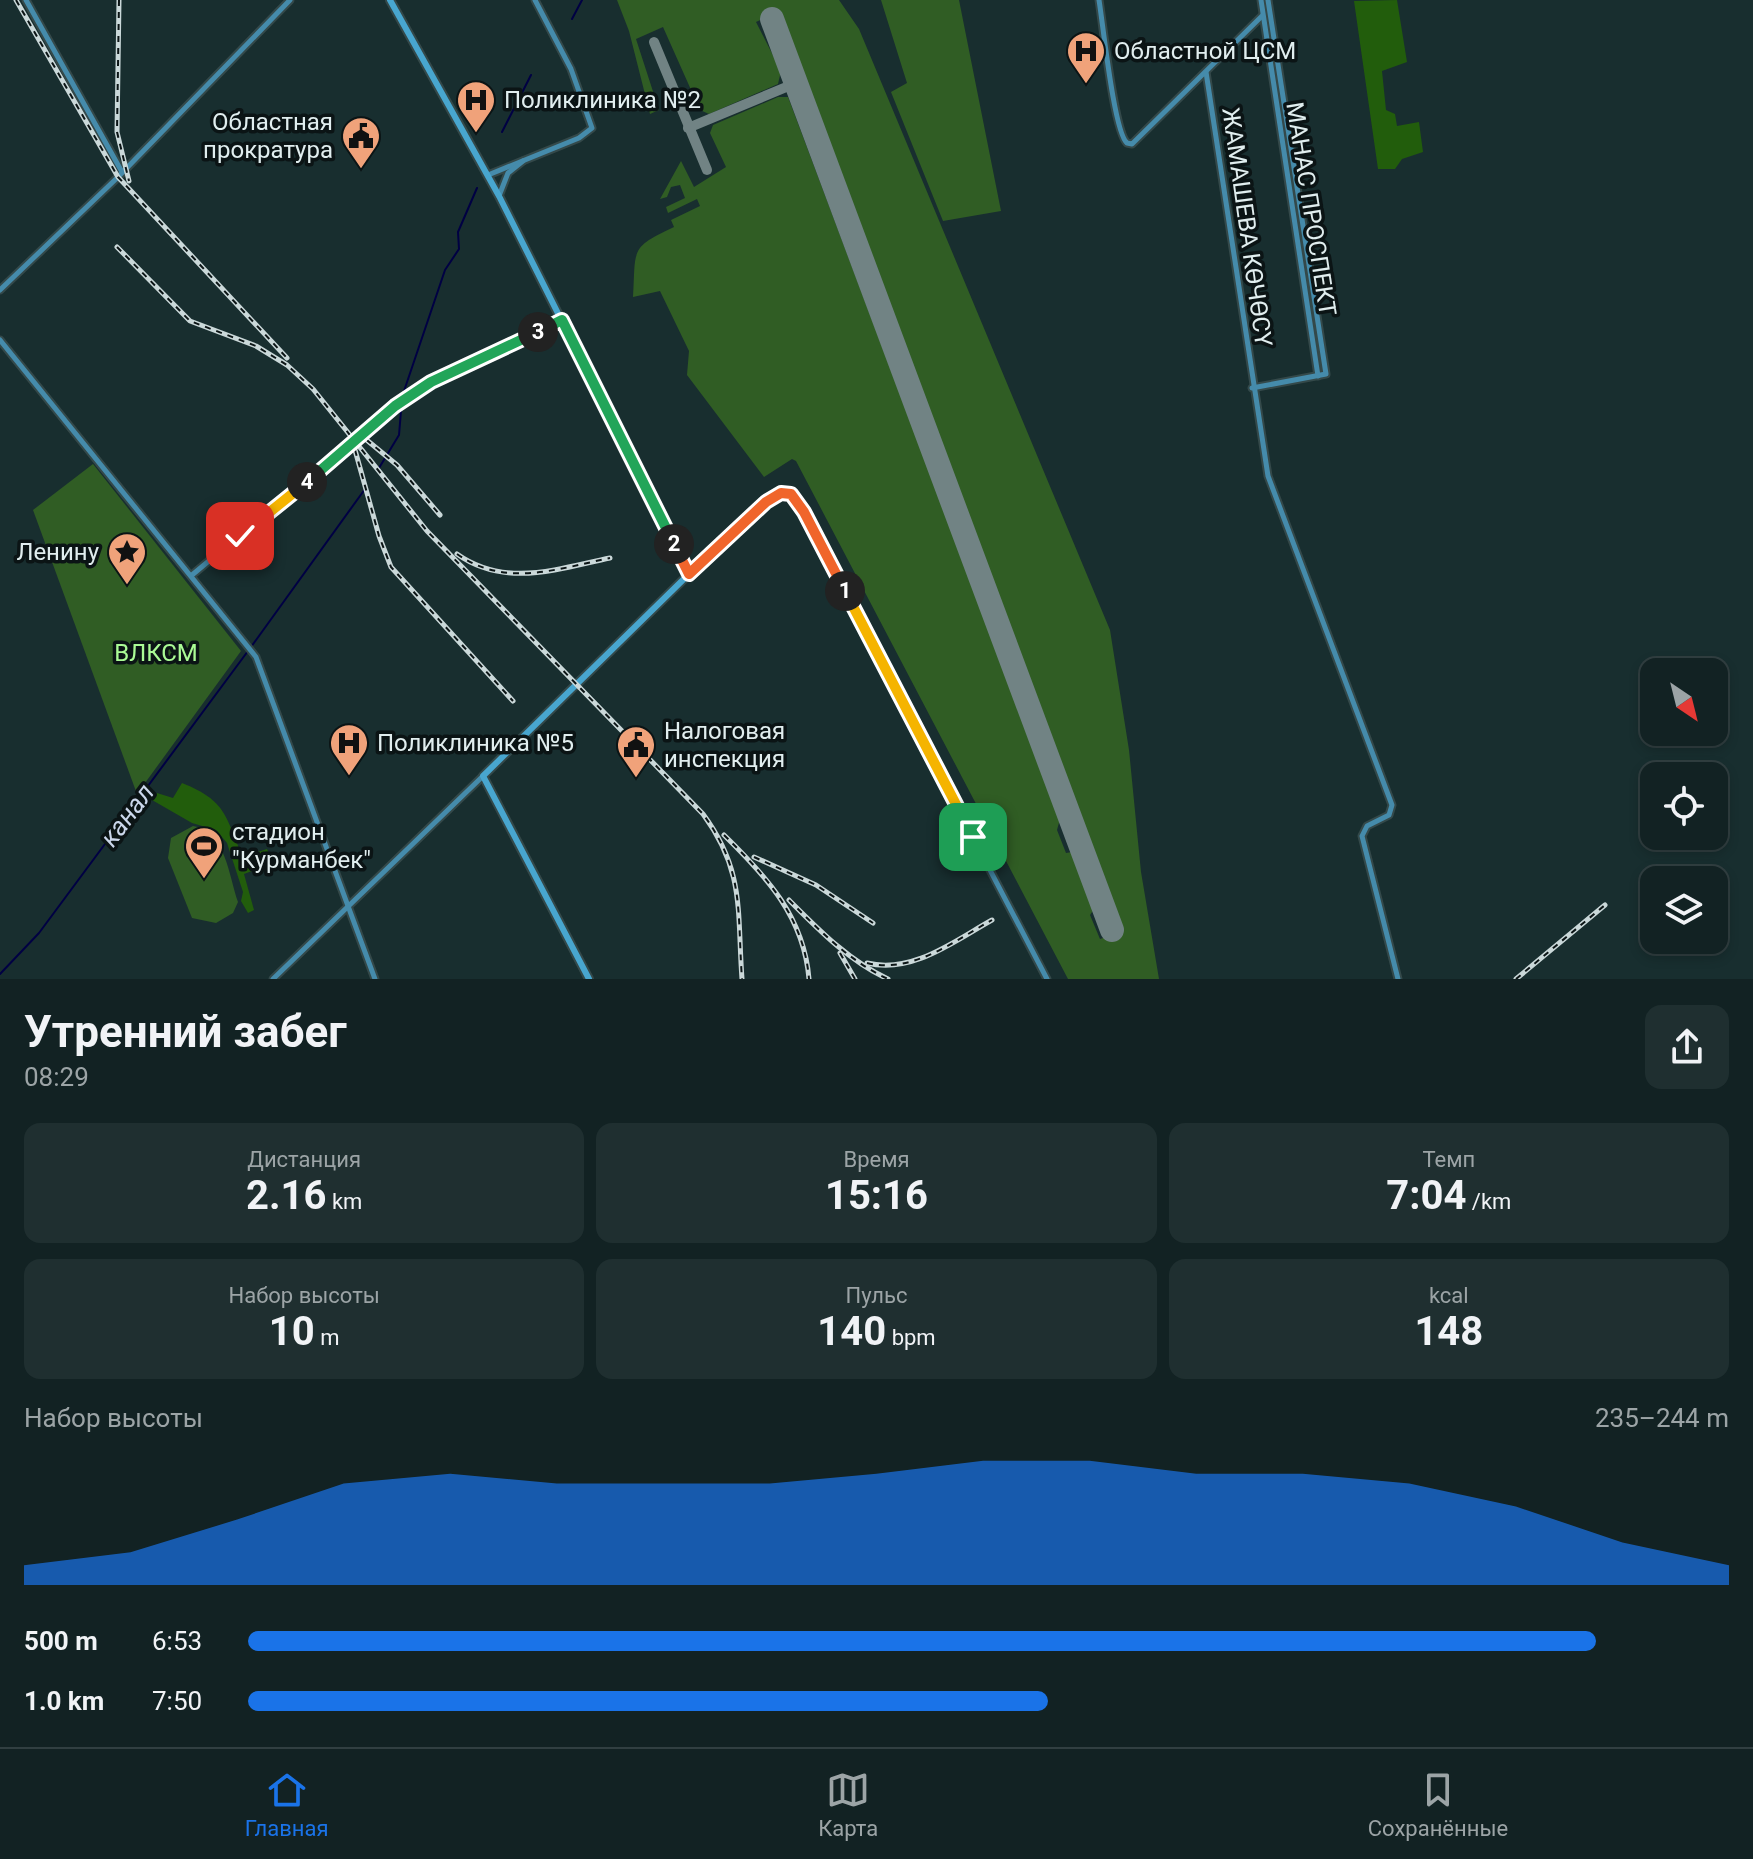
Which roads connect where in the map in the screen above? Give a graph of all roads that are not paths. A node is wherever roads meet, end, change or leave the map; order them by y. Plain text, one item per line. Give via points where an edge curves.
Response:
1 (26, 0) edge
2 (290, 0) edge
3 (390, 0) edge
4 (535, 0) edge
5 (1099, 0) edge
6 (1261, 0) edge
7 (1268, 0) edge
8 (1269, 9) junction
9 (1263, 15) junction
10 (1272, 57) junction
11 (1206, 72) junction
12 (1285, 136) junction
13 (527, 158) junction
14 (122, 172) junction
15 (488, 175) junction
16 (499, 196) junction
17 (0, 290) edge
18 (562, 320) junction
19 (0, 340) edge
20 (1318, 376) junction
21 (1252, 388) junction
22 (689, 574) junction
23 (192, 575) junction
24 (483, 776) junction
25 (350, 904) junction
26 (273, 979) edge
27 (375, 979) edge
28 (589, 979) edge
29 (1047, 979) edge
30 (1398, 979) edge

1 - 14 main road
2 - 14 main road
3 - 15 main road
4 - 13 main road via 571,69 592,128
5 - 11 main road via 1121,138 1132,144
6 - 9 main road
7 - 8 main road
8 - 9 main road
8 - 10 main road
9 - 10 main road
9 - 11 main road
10 - 12 main road
11 - 21 main road, ЖАМАШЕВА КӨЧӨСҮ
12 - 20 main road, МАНАС ПРОСПЕКТ
12 - 20 main road via 1326,374
13 - 15 main road
13 - 16 main road via 508,173
14 - 17 main road
15 - 16 main road
16 - 18 main road
18 - 22 main road
18 - 23 main road via 431,382 395,406
19 - 23 main road
20 - 21 main road
21 - 30 main road, ЖАМАШЕВА КӨЧӨСҮ via 1268,476 1392,805 1389,815 1367,826 1362,836
22 - 24 main road
22 - 29 main road via 781,493 791,494
23 - 25 main road via 256,657
24 - 25 main road
24 - 28 main road
25 - 26 main road
25 - 27 main road

